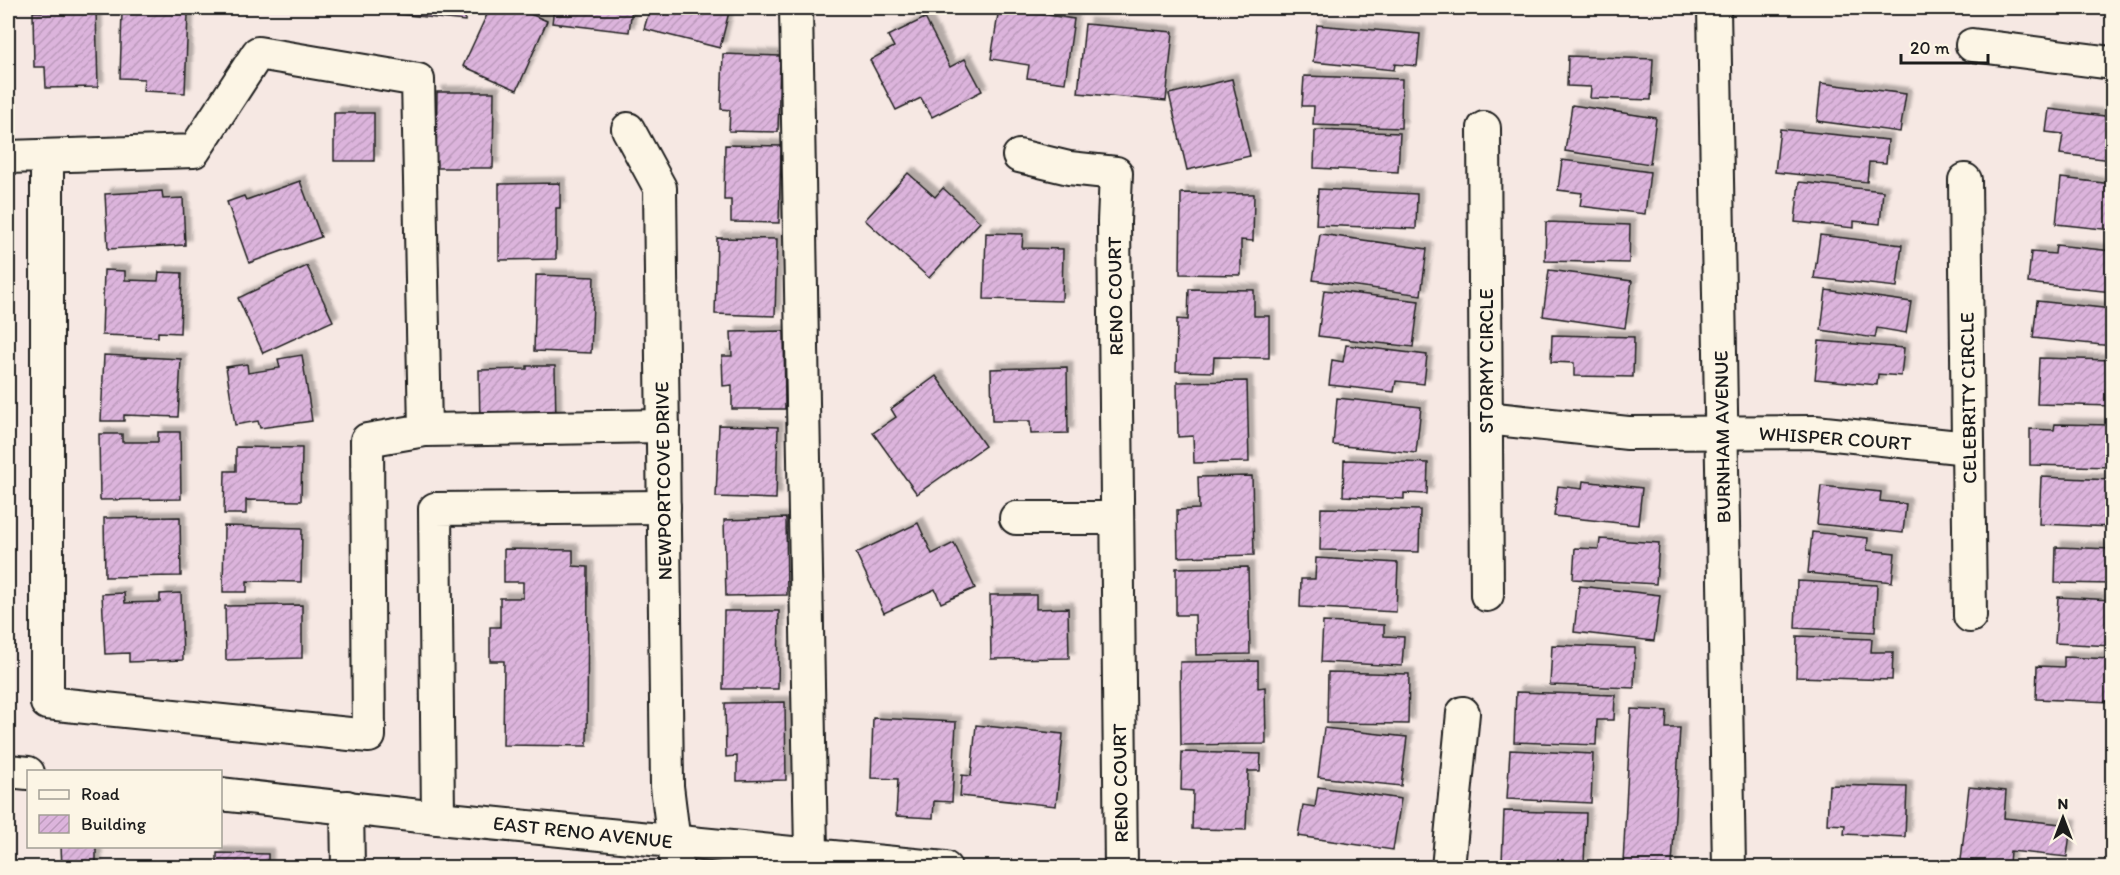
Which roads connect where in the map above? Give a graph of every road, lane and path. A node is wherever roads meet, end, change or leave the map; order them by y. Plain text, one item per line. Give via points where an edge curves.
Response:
1 (796, 8) edge
2 (1714, 8) edge
3 (1972, 45) dead end
4 (2112, 63) edge
5 (1484, 128) dead end
6 (628, 129) dead end
7 (46, 156) junction
8 (1019, 156) dead end
9 (8, 157) edge
10 (1965, 180) dead end
11 (1486, 418) junction
12 (663, 426) junction
13 (424, 430) junction
14 (1722, 432) junction
15 (1968, 448) junction
16 (664, 507) junction
17 (1016, 518) dead end
18 (1117, 518) junction
19 (1487, 595) dead end
20 (1970, 616) dead end
21 (1463, 713) dead end
22 (8, 771) edge
23 (27, 773) edge
24 (222, 794) edge
25 (347, 807) junction
26 (438, 818) junction
27 (811, 853) junction
28 (676, 854) edge
29 (881, 865) edge
30 (348, 867) edge
31 (945, 867) edge
32 (1121, 867) edge
33 (1448, 867) edge
34 (1729, 867) edge

1 - 27 street
2 - 14 street, BURNHAM AVENUE
3 - 4 street
5 - 11 street, STORMY CIRCLE
6 - 12 street, NEWPORTCOVE DRIVE via 660,188
7 - 9 street
7 - 13 street via 194,151 258,53 418,80
7 - 13 street via 47,703 369,736 368,440
8 - 18 street, RENO COURT via 1069,168 1116,173
10 - 15 street, CELEBRITY CIRCLE
11 - 14 street, WHISPER COURT via 1628,433
11 - 19 street, STORMY CIRCLE
12 - 13 street
12 - 16 street, NEWPORTCOVE DRIVE
14 - 15 street, WHISPER COURT via 1815,432
14 - 34 street, BURNHAM AVENUE
15 - 20 street, CELEBRITY CIRCLE
16 - 26 street via 435,509
16 - 28 street, NEWPORTCOVE DRIVE via 667,786
17 - 18 street
18 - 32 street, RENO COURT
21 - 33 street
22 - 23 street
24 - 25 street, EAST RENO AVENUE
25 - 26 street, EAST RENO AVENUE
25 - 30 street
26 - 28 street, EAST RENO AVENUE
27 - 28 street, EAST RENO AVENUE
27 - 29 street, EAST RENO AVENUE
29 - 31 street, EAST RENO AVENUE

